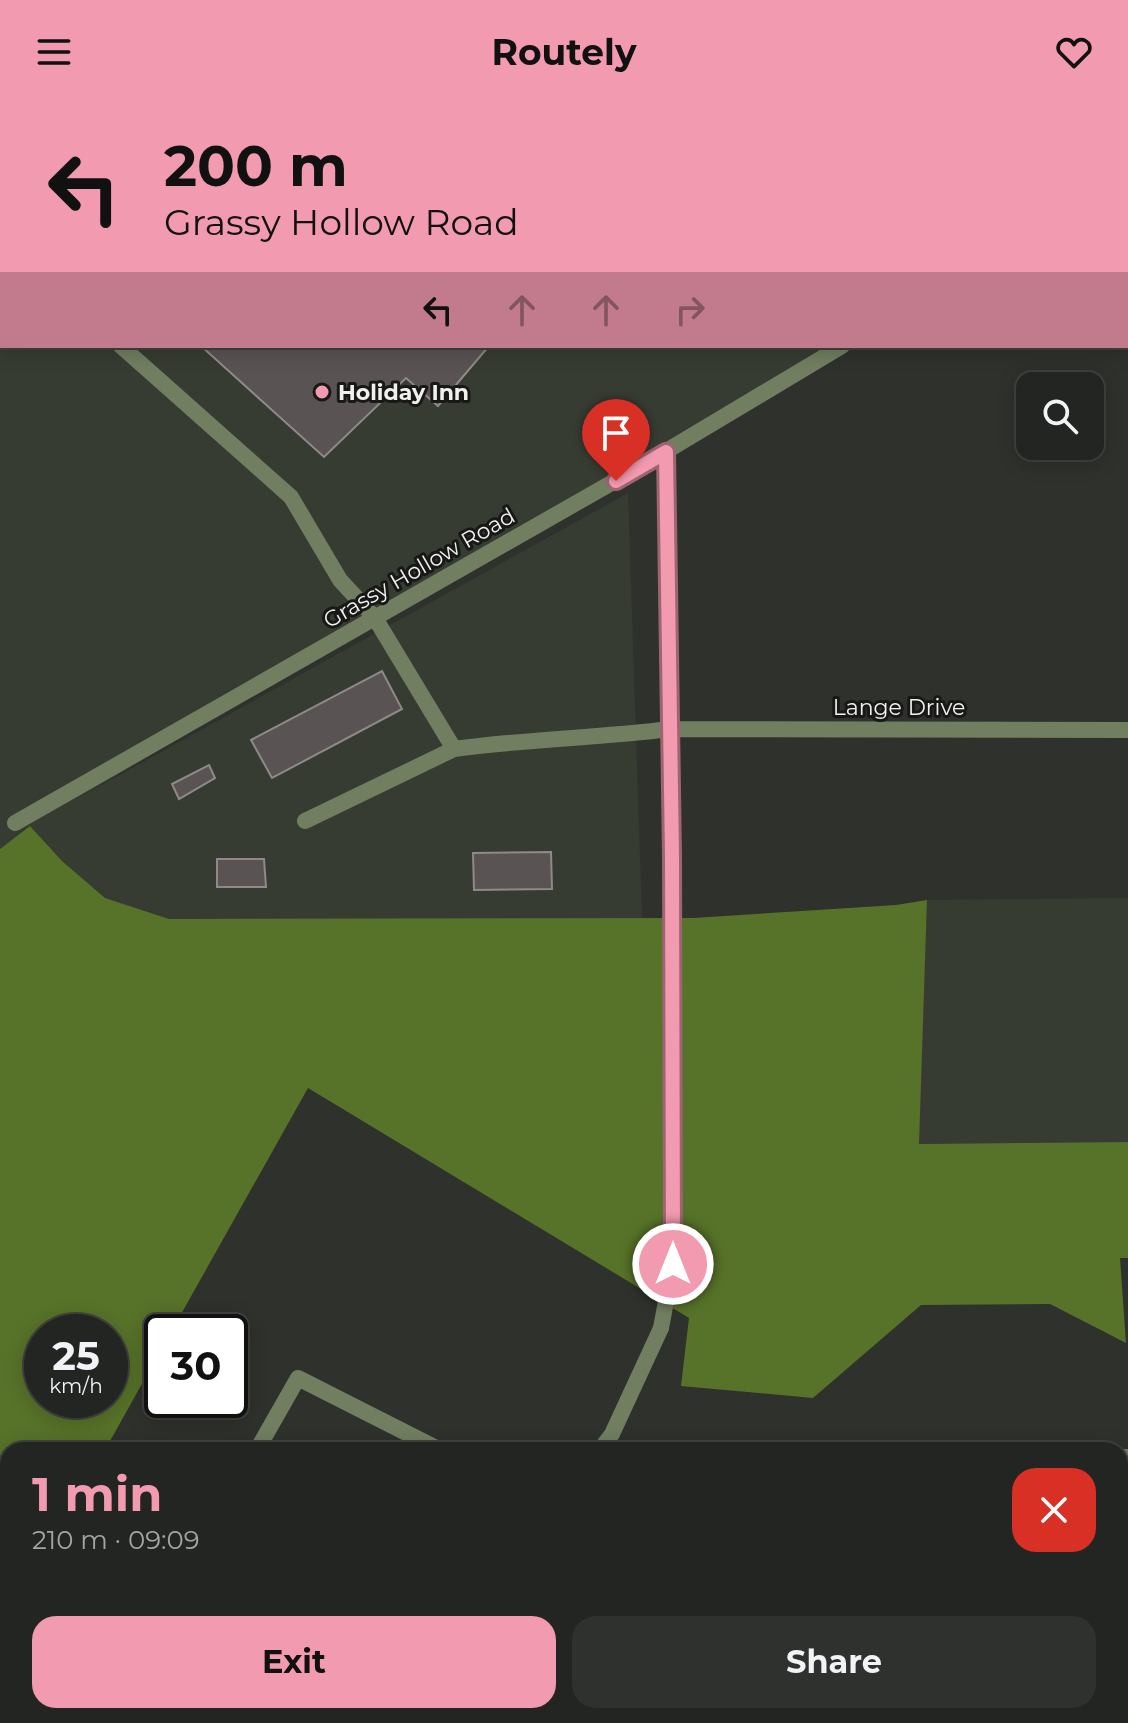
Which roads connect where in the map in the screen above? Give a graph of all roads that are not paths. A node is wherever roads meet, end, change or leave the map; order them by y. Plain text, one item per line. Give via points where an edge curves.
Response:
1 (123, 348) edge
2 (839, 348) edge
3 (666, 452) junction
4 (375, 618) junction
5 (670, 729) junction
6 (1128, 730) edge
7 (454, 749) junction
8 (305, 821) dead end
9 (15, 823) dead end
10 (262, 1442) edge
11 (424, 1442) edge
12 (606, 1442) edge

1 - 4 street via 291,497 340,580
2 - 3 street, Grassy Hollow Road
3 - 4 street, Grassy Hollow Road
3 - 5 street
4 - 7 street
4 - 9 street, Grassy Hollow Road
5 - 6 street, Lange Drive
5 - 7 street, Lange Drive
5 - 12 street via 673,1264 661,1328
7 - 8 street, Lange Drive
10 - 11 street via 298,1378

